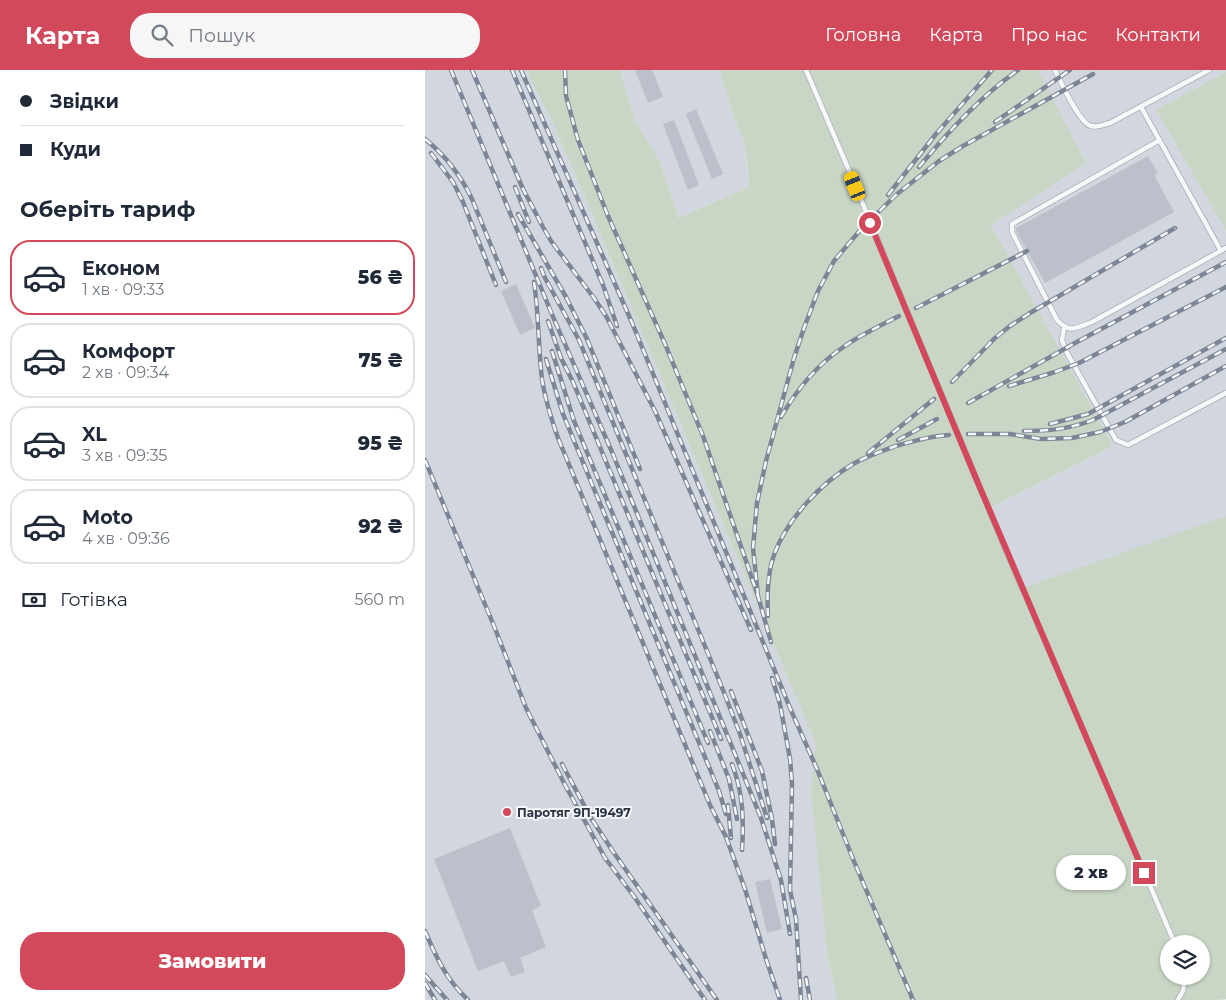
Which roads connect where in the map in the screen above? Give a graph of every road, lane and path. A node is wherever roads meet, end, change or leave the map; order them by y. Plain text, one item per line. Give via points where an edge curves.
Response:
1 (806, 70) edge
2 (1055, 70) edge
3 (1209, 70) edge
4 (1141, 106) junction
5 (1160, 140) junction
6 (1226, 248) edge
7 (1221, 251) junction
8 (1064, 328) junction
9 (1226, 393) edge
10 (1171, 935) edge
11 (1184, 985) edge
12 (1178, 1000) edge

1 - 10 lane
2 - 4 lane via 1078,114 1089,126 1110,123
3 - 4 lane
4 - 5 lane
5 - 7 lane
5 - 8 lane via 1012,224 1011,232
6 - 7 lane
7 - 8 lane via 1092,322 1073,329
8 - 9 lane via 1062,340 1066,351 1116,440 1121,443 1128,445
11 - 12 lane

